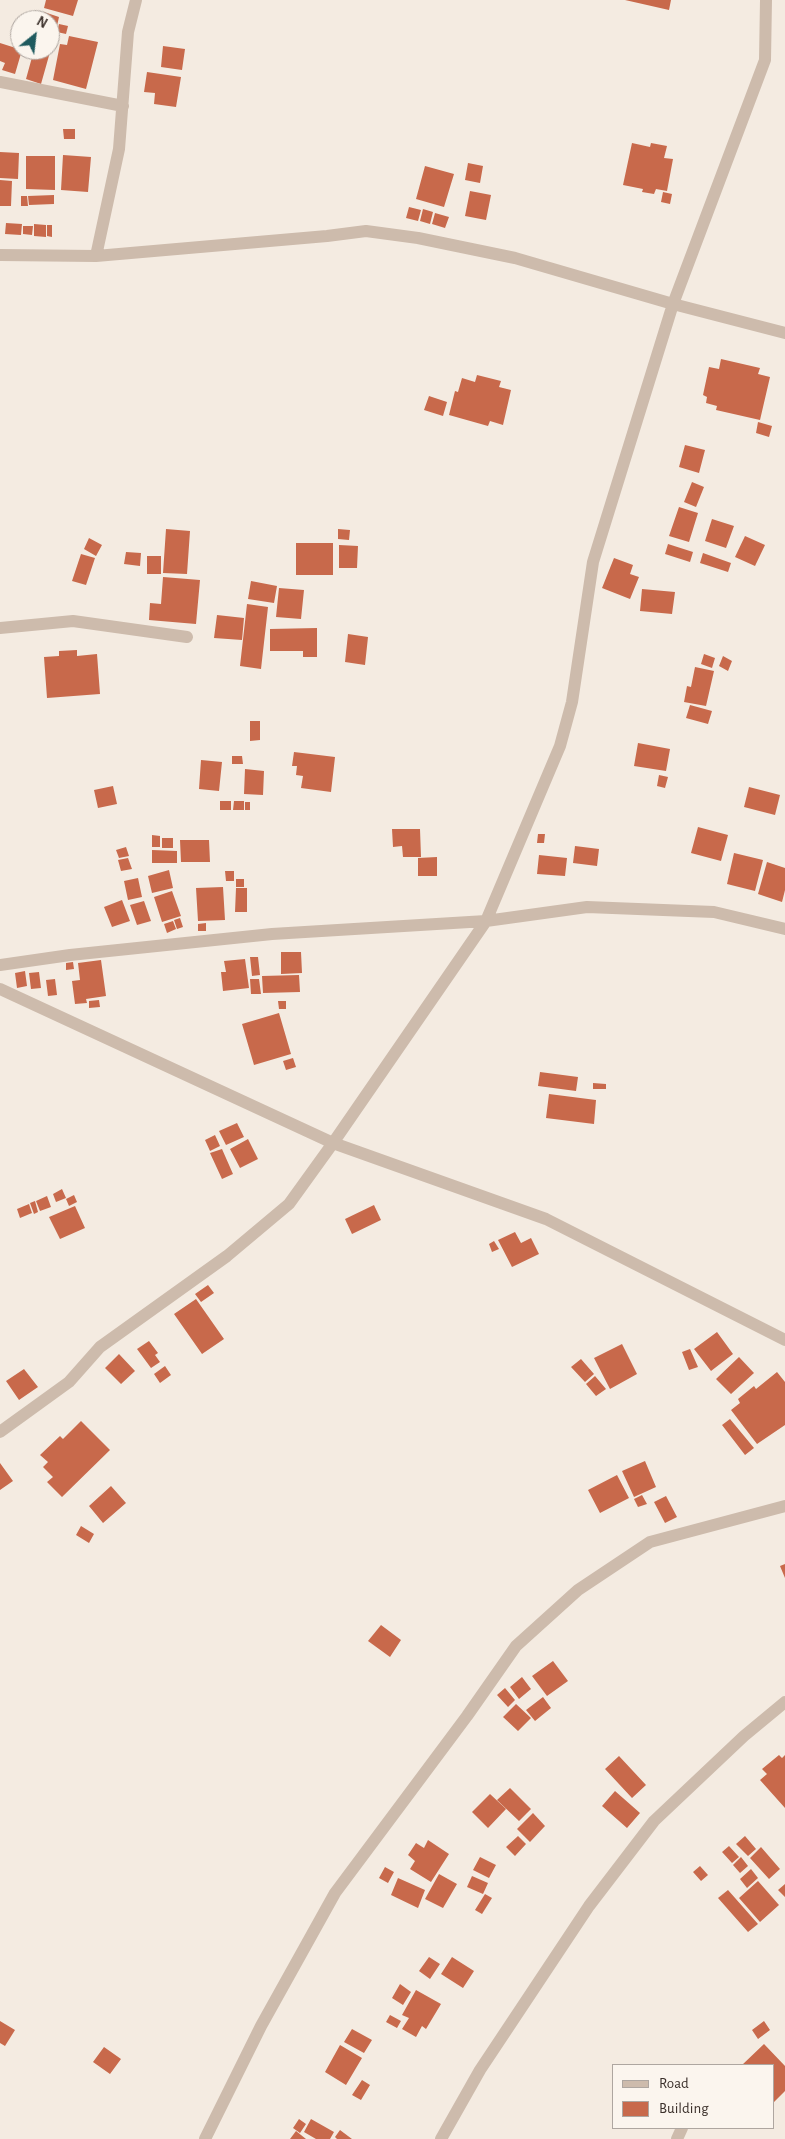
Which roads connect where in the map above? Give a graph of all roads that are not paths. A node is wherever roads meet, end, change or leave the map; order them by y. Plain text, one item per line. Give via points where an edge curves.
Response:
1 (136, 0) edge
2 (766, 0) edge
3 (0, 82) edge
4 (123, 106) junction
5 (0, 255) edge
6 (96, 256) junction
7 (673, 304) junction
8 (785, 333) edge
9 (0, 628) edge
10 (188, 637) dead end
11 (486, 921) junction
12 (785, 929) edge
13 (0, 965) edge
14 (0, 989) edge
15 (333, 1144) junction
16 (785, 1340) edge
17 (0, 1432) edge
18 (785, 1506) edge
19 (785, 1702) edge
20 (205, 2139) edge
21 (441, 2139) edge

1 - 4 street via 128,32
2 - 7 street via 765,60
3 - 4 street
4 - 6 street via 119,149
5 - 6 street
6 - 7 street via 366,231 516,258
7 - 8 street
7 - 11 street via 593,562 572,702 560,746
9 - 10 street via 73,621
11 - 12 street via 587,907 714,912
11 - 13 street via 272,934
11 - 15 street
14 - 15 street
15 - 16 street via 546,1220
15 - 17 street via 289,1204 227,1256 100,1348 69,1382
18 - 20 street via 650,1542 578,1590 516,1646 335,1893 261,2026
19 - 21 street via 654,1821 578,1923 480,2070

